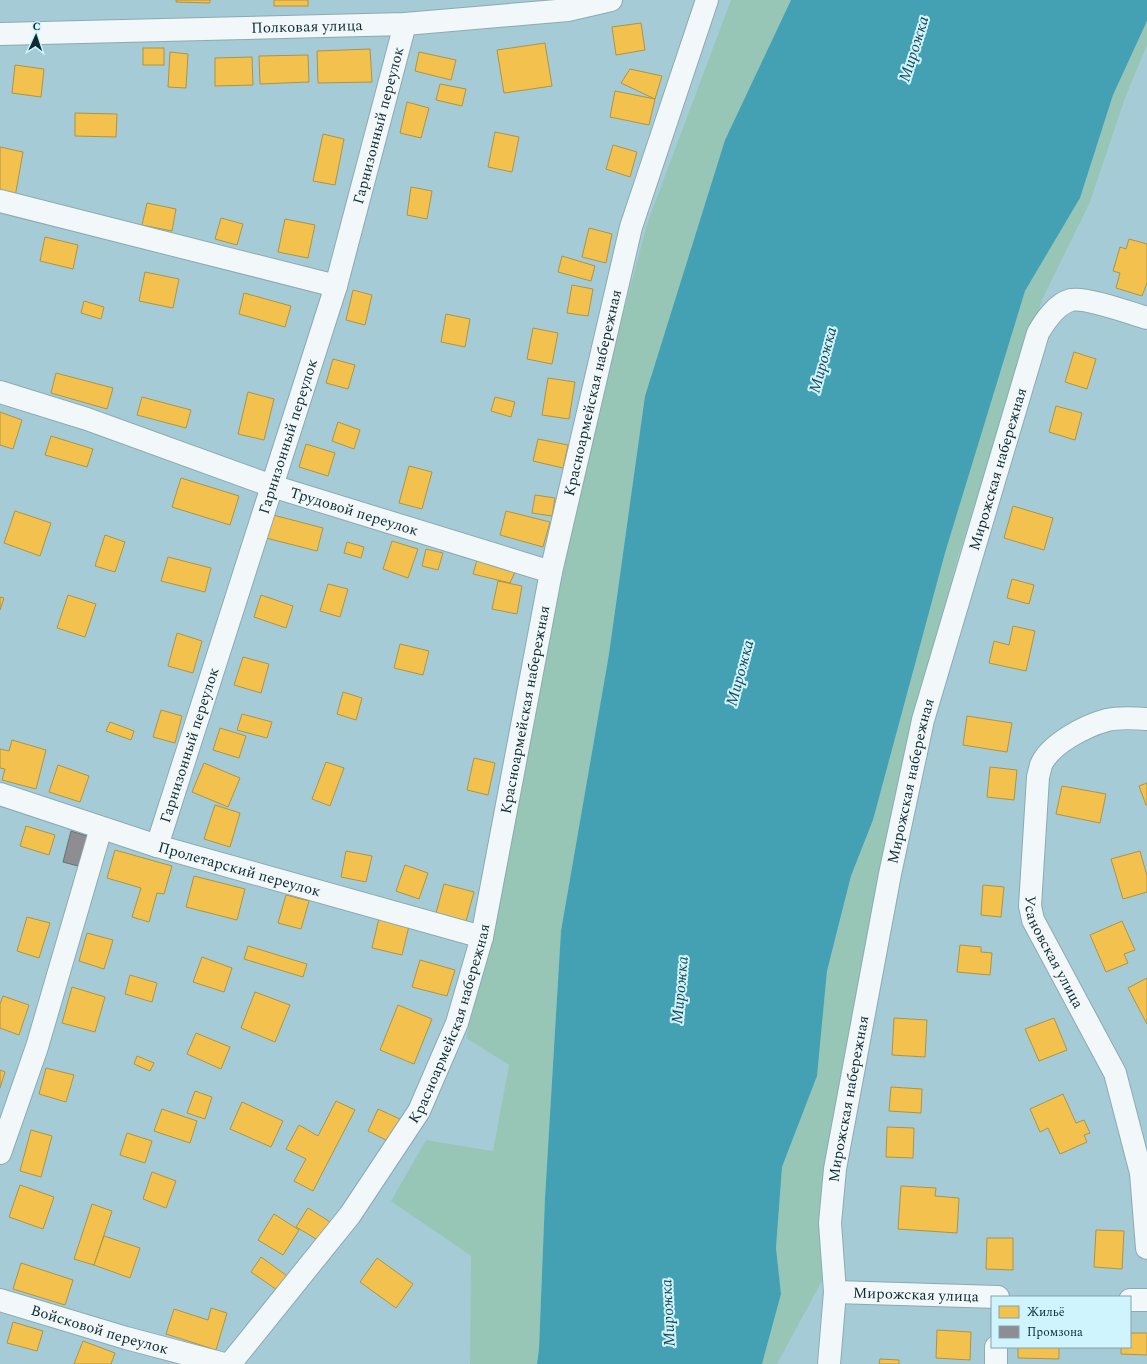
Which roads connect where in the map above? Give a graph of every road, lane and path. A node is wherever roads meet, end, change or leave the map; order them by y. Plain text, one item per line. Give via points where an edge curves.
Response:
1 (611, 0) edge
2 (707, 0) edge
3 (568, 5) edge
4 (406, 24) junction
5 (0, 34) edge
6 (0, 201) edge
7 (336, 286) junction
8 (1147, 318) edge
9 (0, 392) edge
10 (272, 486) junction
11 (551, 572) junction
12 (1147, 719) edge
13 (0, 794) edge
14 (101, 828) junction
15 (157, 846) junction
16 (482, 937) junction
17 (0, 1153) edge
18 (1147, 1248) edge
19 (835, 1292) junction
20 (991, 1297) edge
21 (0, 1300) edge
22 (1131, 1300) edge
23 (1147, 1300) edge
24 (996, 1348) edge
25 (224, 1364) edge
26 (230, 1364) edge
27 (829, 1364) edge
28 (996, 1364) edge

1 - 3 street, Полковая улица
2 - 11 street, Красноармейская набережная via 631,227
3 - 4 street, Полковая улица
4 - 5 street, Полковая улица
4 - 7 street, Гарнизонный переулок
6 - 7 street
7 - 10 street, Гарнизонный переулок
8 - 19 street, Мирожская набережная via 1083,300 1070,300 1047,318 1038,333 922,720 834,1169 830,1223
9 - 10 street, Трудовой переулок via 87,419
10 - 11 street, Трудовой переулок
10 - 15 street, Гарнизонный переулок
11 - 16 street, Красноармейская набережная
12 - 18 street, Усановская улица via 1108,720 1083,728 1049,753 1042,764 1038,777 1030,906 1033,920 1115,1073 1141,1172
13 - 14 street, Пролетарский переулок
14 - 15 street, Пролетарский переулок
14 - 17 street via 37,1047
15 - 16 street, Пролетарский переулок
16 - 26 street, Красноармейская набережная via 457,1023 419,1111 350,1215
19 - 20 street, Мирожская улица
19 - 27 street, Мирожская набережная
21 - 25 street, Войсковой переулок
22 - 23 street
24 - 28 street

